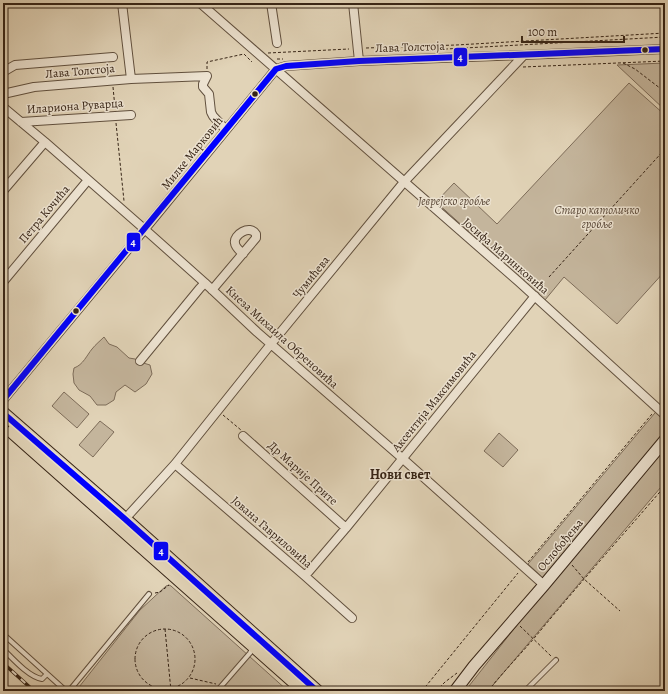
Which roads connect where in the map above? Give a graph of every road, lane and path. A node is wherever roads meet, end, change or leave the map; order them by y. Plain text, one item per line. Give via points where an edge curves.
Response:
1 (122, 3) edge
2 (200, 3) edge
3 (271, 3) edge
4 (353, 3) edge
5 (664, 3) edge
6 (665, 6) edge
7 (665, 32) edge
8 (665, 37) edge
9 (277, 43) dead end
10 (358, 48) junction
11 (665, 49) edge
12 (405, 51) dead end
13 (524, 55) junction
14 (270, 56) dead end
15 (113, 57) dead end
16 (288, 58) dead end
17 (275, 59) dead end
18 (359, 61) junction
19 (665, 61) edge
20 (252, 62) dead end
21 (623, 62) junction
22 (512, 67) junction
23 (276, 69) junction
24 (3, 72) edge
25 (207, 76) junction
26 (131, 79) junction
27 (112, 81) junction
28 (665, 92) edge
29 (3, 94) edge
30 (3, 107) edge
31 (131, 115) dead end
32 (116, 116) junction
33 (21, 122) junction
34 (226, 130) junction
35 (45, 142) junction
36 (665, 149) edge
37 (88, 180) junction
38 (404, 182) junction
39 (3, 191) edge
40 (125, 213) junction
41 (145, 230) junction
42 (243, 254) dead end
43 (549, 277) dead end
44 (3, 282) edge
45 (205, 283) junction
46 (212, 290) junction
47 (535, 296) junction
48 (271, 344) junction
49 (140, 361) dead end
50 (665, 398) edge
51 (3, 400) edge
52 (657, 408) junction
53 (218, 411) junction
54 (3, 413) edge
55 (665, 415) edge
56 (3, 424) edge
57 (243, 436) joint
58 (665, 440) edge
59 (402, 458) junction
60 (175, 464) junction
61 (665, 486) edge
62 (125, 519) junction
63 (346, 528) junction
64 (566, 559) junction
65 (523, 567) junction
66 (305, 576) junction
67 (584, 579) junction
68 (171, 583) dead end
69 (544, 585) junction
70 (149, 594) joint
71 (620, 611) dead end
72 (352, 618) dead end
73 (514, 620) junction
74 (164, 629) junction
75 (3, 634) edge
76 (533, 639) junction
77 (253, 646) junction
78 (3, 649) edge
79 (556, 660) joint
80 (474, 666) junction
81 (47, 674) junction
82 (189, 677) junction
83 (222, 685) junction
84 (171, 689) junction
85 (67, 691) edge
86 (171, 691) edge
87 (217, 691) edge
88 (248, 691) edge
89 (304, 691) edge
90 (317, 691) edge
91 (422, 691) edge
92 (450, 691) edge
93 (455, 691) edge
94 (488, 691) edge
95 (525, 691) edge

1 - 26 street
2 - 23 street, Јосифа Маринковића
3 - 9 street
4 - 10 street
5 - 6 street
7 - 10 path
8 - 12 path
10 - 14 path via 266,53
10 - 18 street
11 - 13 street, Лава Толстоја
13 - 18 street, Лава Толстоја
13 - 22 street, Чумићева
15 - 24 street via 14,65
16 - 17 path
18 - 23 street, Лава Толстоја via 286,66
19 - 21 path
20 - 25 path via 244,54 207,62
21 - 22 path
21 - 28 path
22 - 38 street, Чумићева
23 - 34 street, Милке Марковић
23 - 38 street, Јосифа Маринковића
25 - 26 street, Лава Толстоја
25 - 34 street via 203,87 210,96 212,116
26 - 27 street, Лава Толстоја
27 - 29 street, Лава Толстоја via 34,87
27 - 32 path
30 - 33 street, Кнеза Михаила Обреновића
31 - 32 street, Илариона Руварца
32 - 33 street, Илариона Руварца
32 - 40 path
33 - 35 street, Кнеза Михаила Обреновића
34 - 41 street, Милке Марковић
35 - 37 street, Кнеза Михаила Обреновића
35 - 39 street
36 - 43 path
37 - 40 street, Кнеза Михаила Обреновића
37 - 44 street, Петра Кочића
38 - 47 street, Јосифа Маринковића
38 - 48 street, Чумићева
40 - 41 street, Кнеза Михаила Обреновића
41 - 45 street, Кнеза Михаила Обреновића
41 - 51 street, Милке Марковић
42 - 46 street
45 - 46 street, Кнеза Михаила Обреновића
45 - 49 street
46 - 48 street, Кнеза Михаила Обреновића
47 - 52 street, Јосифа Маринковића
47 - 59 street, Аксентија Максимовића
48 - 53 street, Чумићева
48 - 59 street, Кнеза Михаила Обреновића
50 - 52 path
52 - 55 street, Јосифа Маринковића
52 - 65 path
53 - 57 path via 241,429
53 - 60 street, Чумићева
54 - 62 main road
56 - 77 main road
57 - 63 street, Др Марије Прите
58 - 64 street, Ослобођења
59 - 63 street, Аксентија Максимовића
59 - 65 street, Кнеза Михаила Обреновића
60 - 62 street, Чумићева
60 - 66 street, Јована Гавриловића
61 - 67 path
62 - 90 main road
63 - 66 street, Аксентија Максимовића
64 - 67 path
64 - 69 street, Ослобођења
65 - 69 street, Кнеза Михаила Обреновића
65 - 91 path
66 - 72 street, Јована Гавриловића
67 - 71 path
67 - 76 path
68 - 70 path via 160,592
69 - 73 street, Ослобођења
70 - 85 lane
73 - 76 path
73 - 80 street, Ослобођења
74 - 82 path via 183,634 193,646 196,661
74 - 84 path
74 - 84 path via 144,637 137,647 135,663 139,675 148,684
75 - 81 lane
76 - 79 path
76 - 94 path
77 - 83 lane via 250,653
77 - 89 main road
78 - 81 lane via 38,679
79 - 95 lane
80 - 92 street, Ослобођења
80 - 93 street, Ослобођења
81 - 85 lane
82 - 83 path
82 - 84 path via 181,685
83 - 87 lane
83 - 88 path
84 - 86 path

